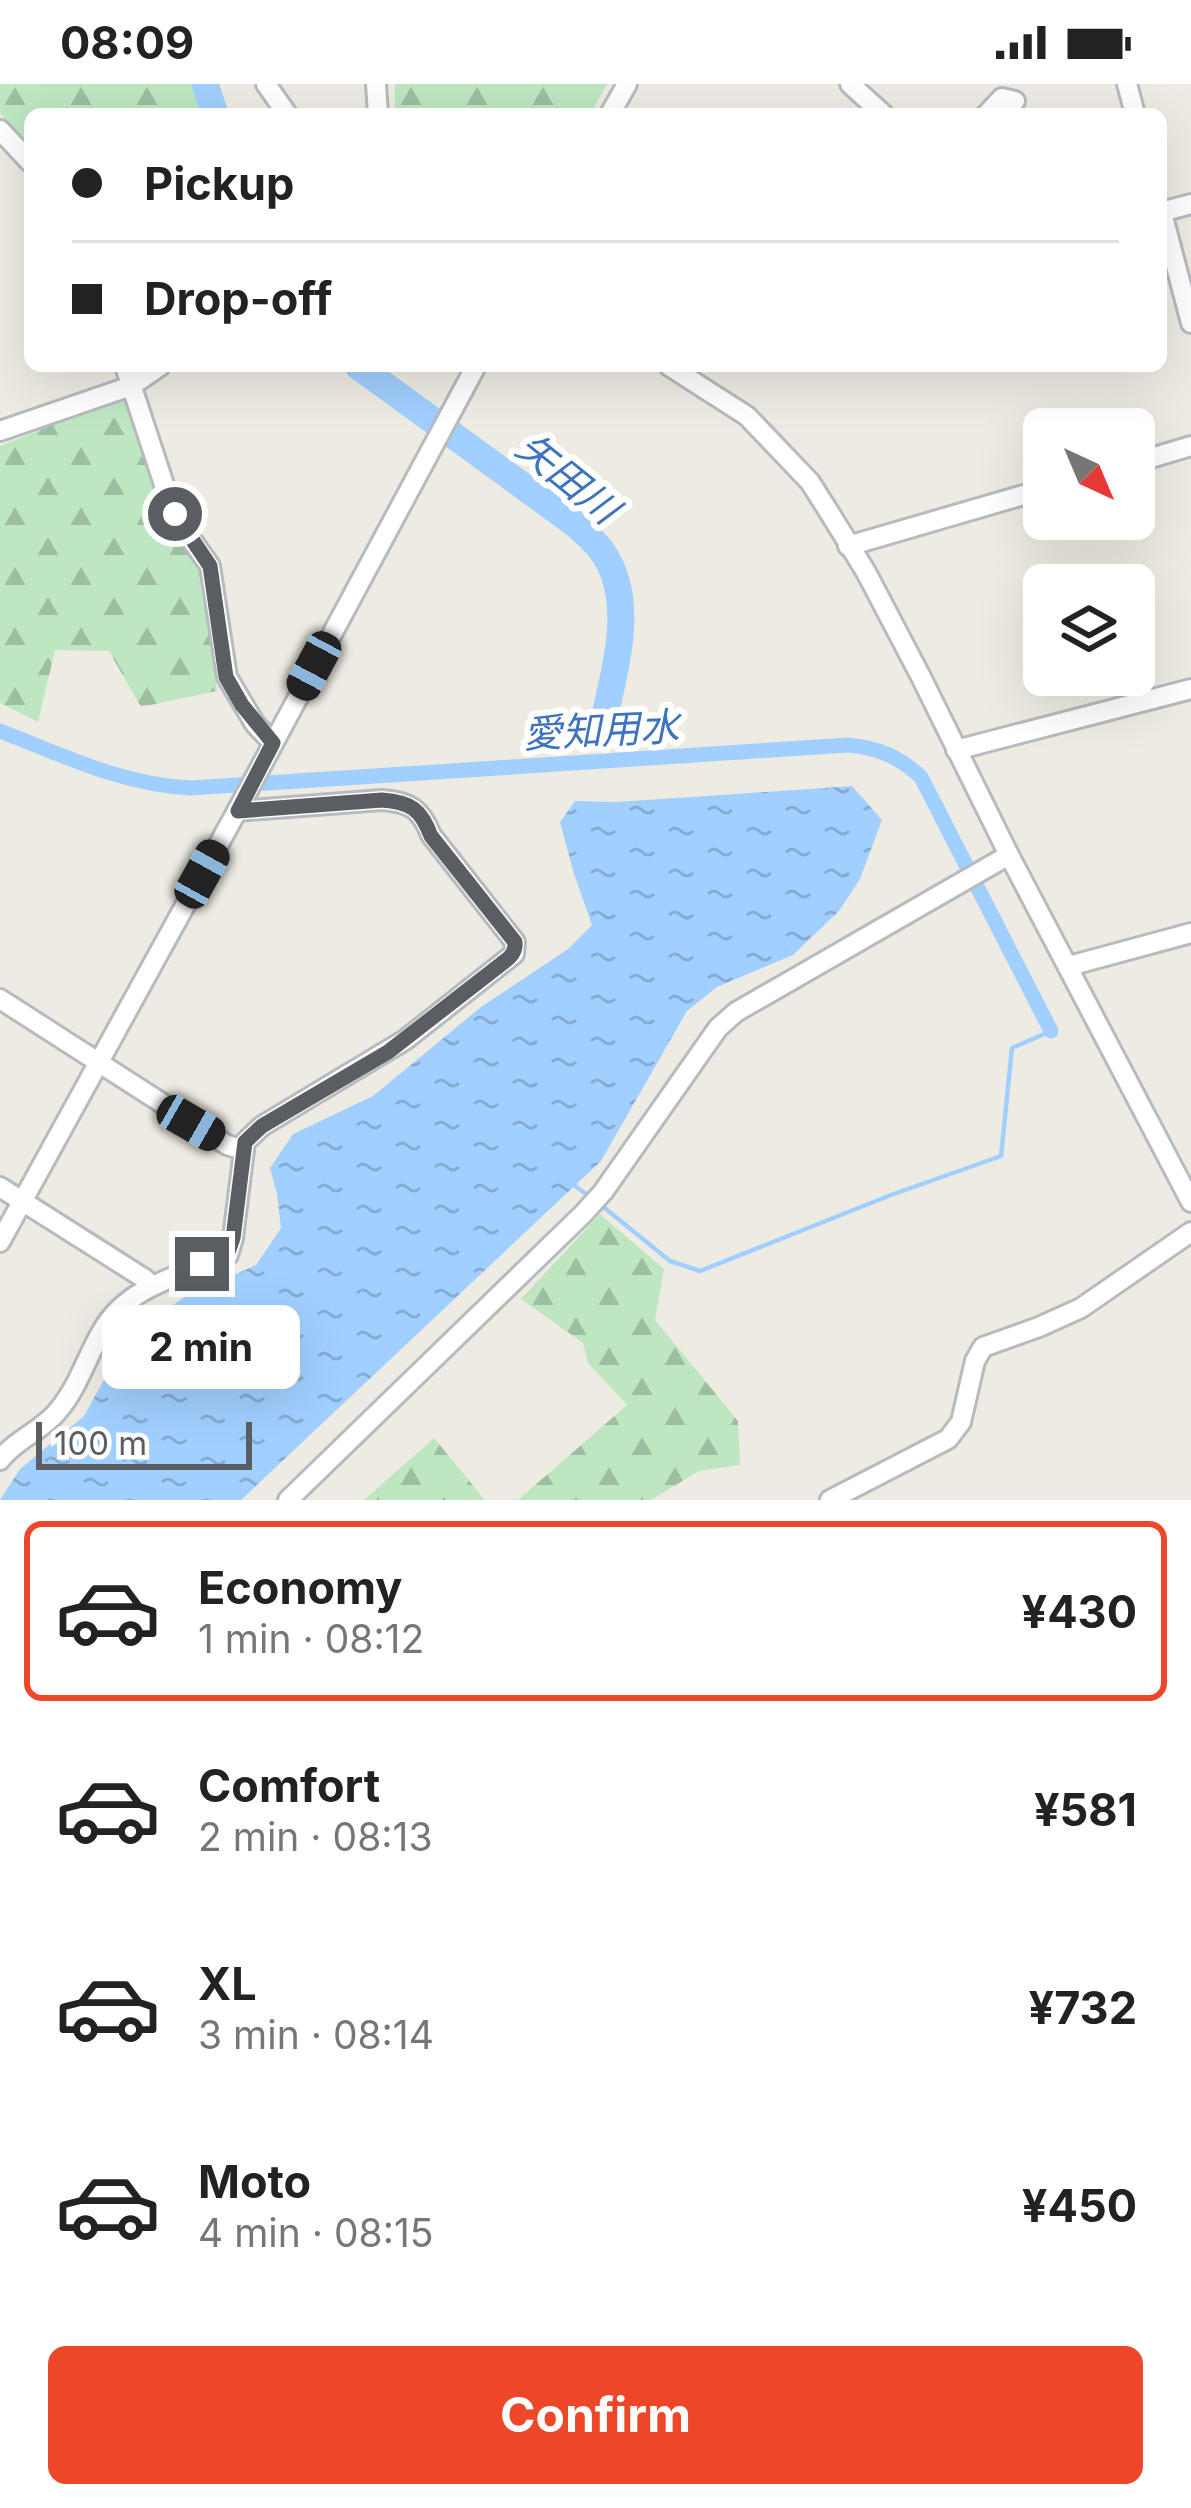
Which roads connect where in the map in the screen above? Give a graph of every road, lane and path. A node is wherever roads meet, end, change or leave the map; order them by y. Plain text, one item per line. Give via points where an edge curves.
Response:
1 (850, 84) edge
2 (1016, 101) dead end
3 (876, 108) edge
4 (993, 108) edge
5 (0, 130) edge
6 (24, 156) edge
7 (1167, 233) edge
8 (1191, 323) edge
9 (473, 372) edge
10 (679, 372) edge
11 (128, 376) edge
12 (0, 431) edge
13 (1191, 446) edge
14 (1155, 457) edge
15 (1023, 495) edge
16 (848, 546) junction
17 (1191, 689) edge
18 (273, 743) junction
19 (956, 750) junction
20 (240, 804) junction
21 (1009, 855) junction
22 (1191, 933) edge
23 (1069, 966) junction
24 (0, 1000) edge
25 (100, 1064) junction
26 (244, 1150) junction
27 (0, 1187) edge
28 (24, 1202) junction
29 (1191, 1202) edge
30 (1191, 1232) edge
31 (0, 1242) edge
32 (152, 1286) junction
33 (0, 1460) edge
34 (287, 1500) edge
35 (830, 1500) edge

1 - 3 street
2 - 4 street via 1002,98
5 - 6 street
7 - 8 street
9 - 18 street
10 - 16 street via 770,437 811,482
11 - 12 street
11 - 18 street via 175,514 210,566 226,677
13 - 14 street
15 - 16 street
16 - 19 street
17 - 19 street
18 - 20 street
19 - 21 street
20 - 25 street
20 - 26 street via 401,802 424,819 516,947 405,1040 262,1126
21 - 23 street
21 - 34 street via 718,1028 583,1214
22 - 23 street
23 - 29 street
24 - 25 street
25 - 26 street
25 - 28 street
26 - 32 street via 227,1255
27 - 28 street
28 - 31 street
28 - 32 street
30 - 35 street via 1081,1308 982,1347 961,1422 948,1439
32 - 33 street via 104,1327 53,1417

